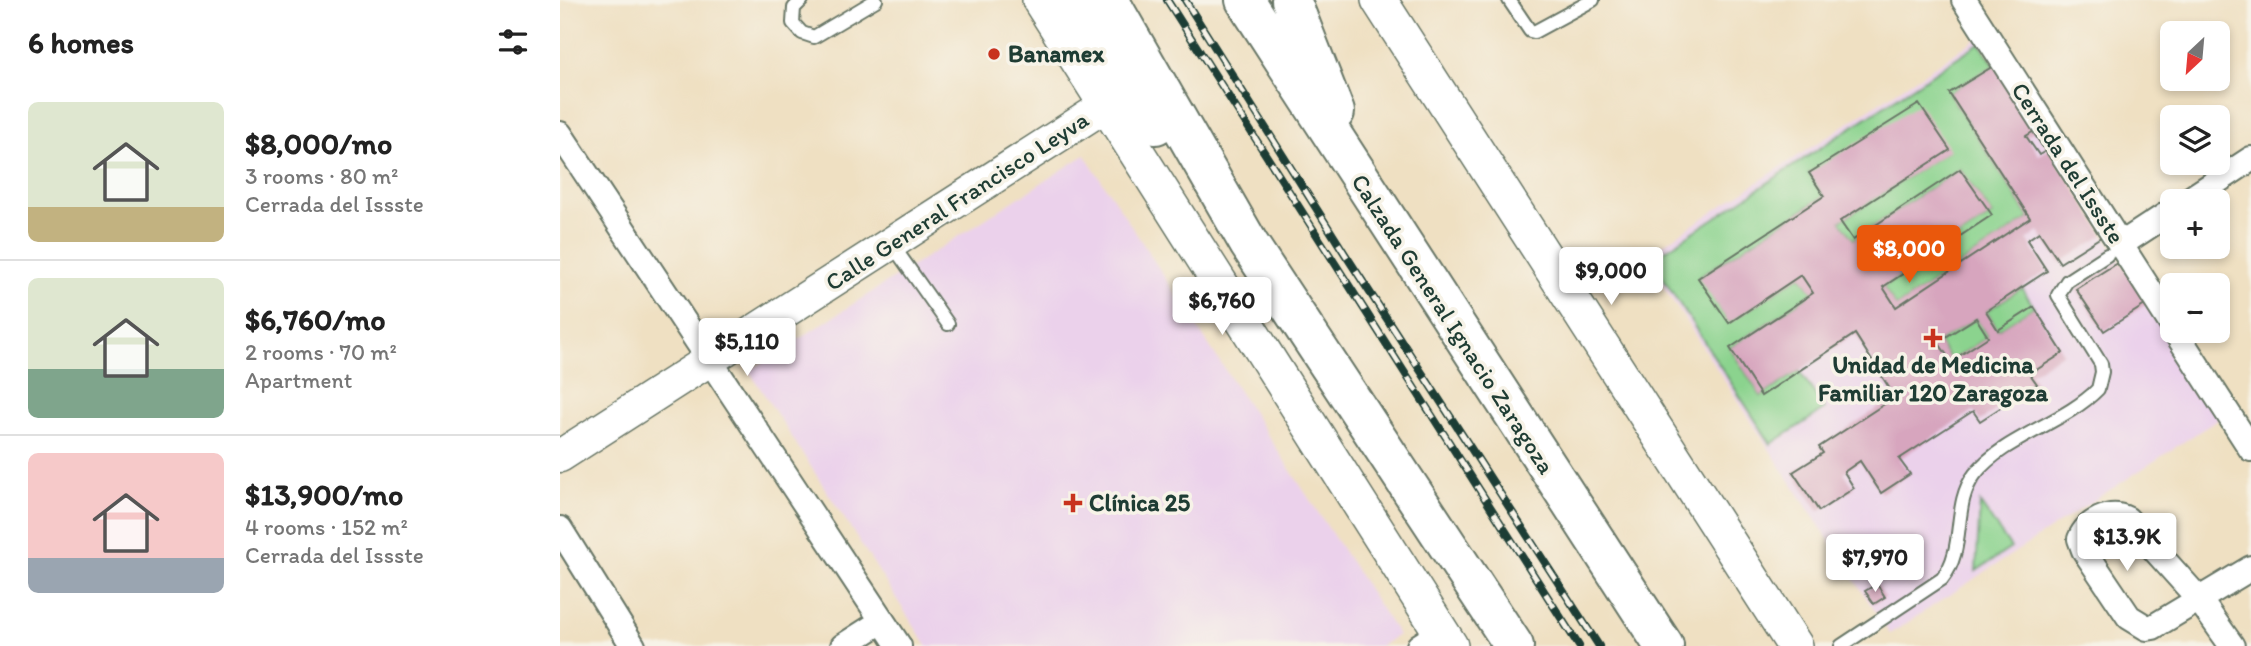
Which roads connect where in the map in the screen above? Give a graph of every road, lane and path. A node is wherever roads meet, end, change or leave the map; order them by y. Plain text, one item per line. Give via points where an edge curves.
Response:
1 (802, 0) edge
2 (876, 0) edge
3 (1040, 0) edge
4 (1069, 0) edge
5 (1109, 0) edge
6 (1245, 0) edge
7 (1291, 0) edge
8 (1379, 0) edge
9 (1509, 0) edge
10 (1593, 0) edge
11 (1964, 0) edge
12 (1108, 104) junction
13 (560, 134) edge
14 (2251, 159) edge
15 (1366, 189) junction
16 (2205, 189) edge
17 (2160, 219) edge
18 (891, 242) junction
19 (1249, 244) junction
20 (2114, 250) junction
21 (2160, 309) edge
22 (948, 324) dead end
23 (2183, 343) edge
24 (709, 363) junction
25 (2251, 449) edge
26 (560, 456) edge
27 (560, 529) edge
28 (2251, 568) edge
29 (2198, 598) junction
30 (882, 621) junction
31 (1437, 641) edge
32 (633, 646) edge
33 (843, 646) edge
34 (899, 646) edge
35 (1514, 646) edge
36 (1664, 646) edge
37 (1795, 646) edge
38 (1841, 646) edge
39 (2232, 646) edge

1 - 2 lane via 794,8 793,23 814,37
3 - 12 main road
4 - 19 highway via 1199,187
5 - 19 highway
6 - 15 highway, Calzada General Ignacio Zaragoza
7 - 15 highway
8 - 37 main road
9 - 10 lane via 1534,32
11 - 20 street, Cerrada del Issste
12 - 18 street, Calle General Francisco Leyva
12 - 31 main road
13 - 24 street
14 - 16 street
15 - 36 highway, Calzada General Ignacio Zaragoza
17 - 20 street
18 - 22 lane
18 - 24 street, Calle General Francisco Leyva
19 - 35 highway
20 - 21 street, Cerrada del Issste
20 - 38 lane via 2067,281 2058,295 2101,364 2098,388 1985,464 1963,501 1957,553 1950,569 1942,579
23 - 25 street
24 - 26 street, Calle General Francisco Leyva
24 - 30 street
27 - 32 street
28 - 29 street
29 - 29 street via 2153,627 2140,627 2084,550 2083,532 2112,514 2127,519
29 - 39 street
30 - 33 street
30 - 34 street

